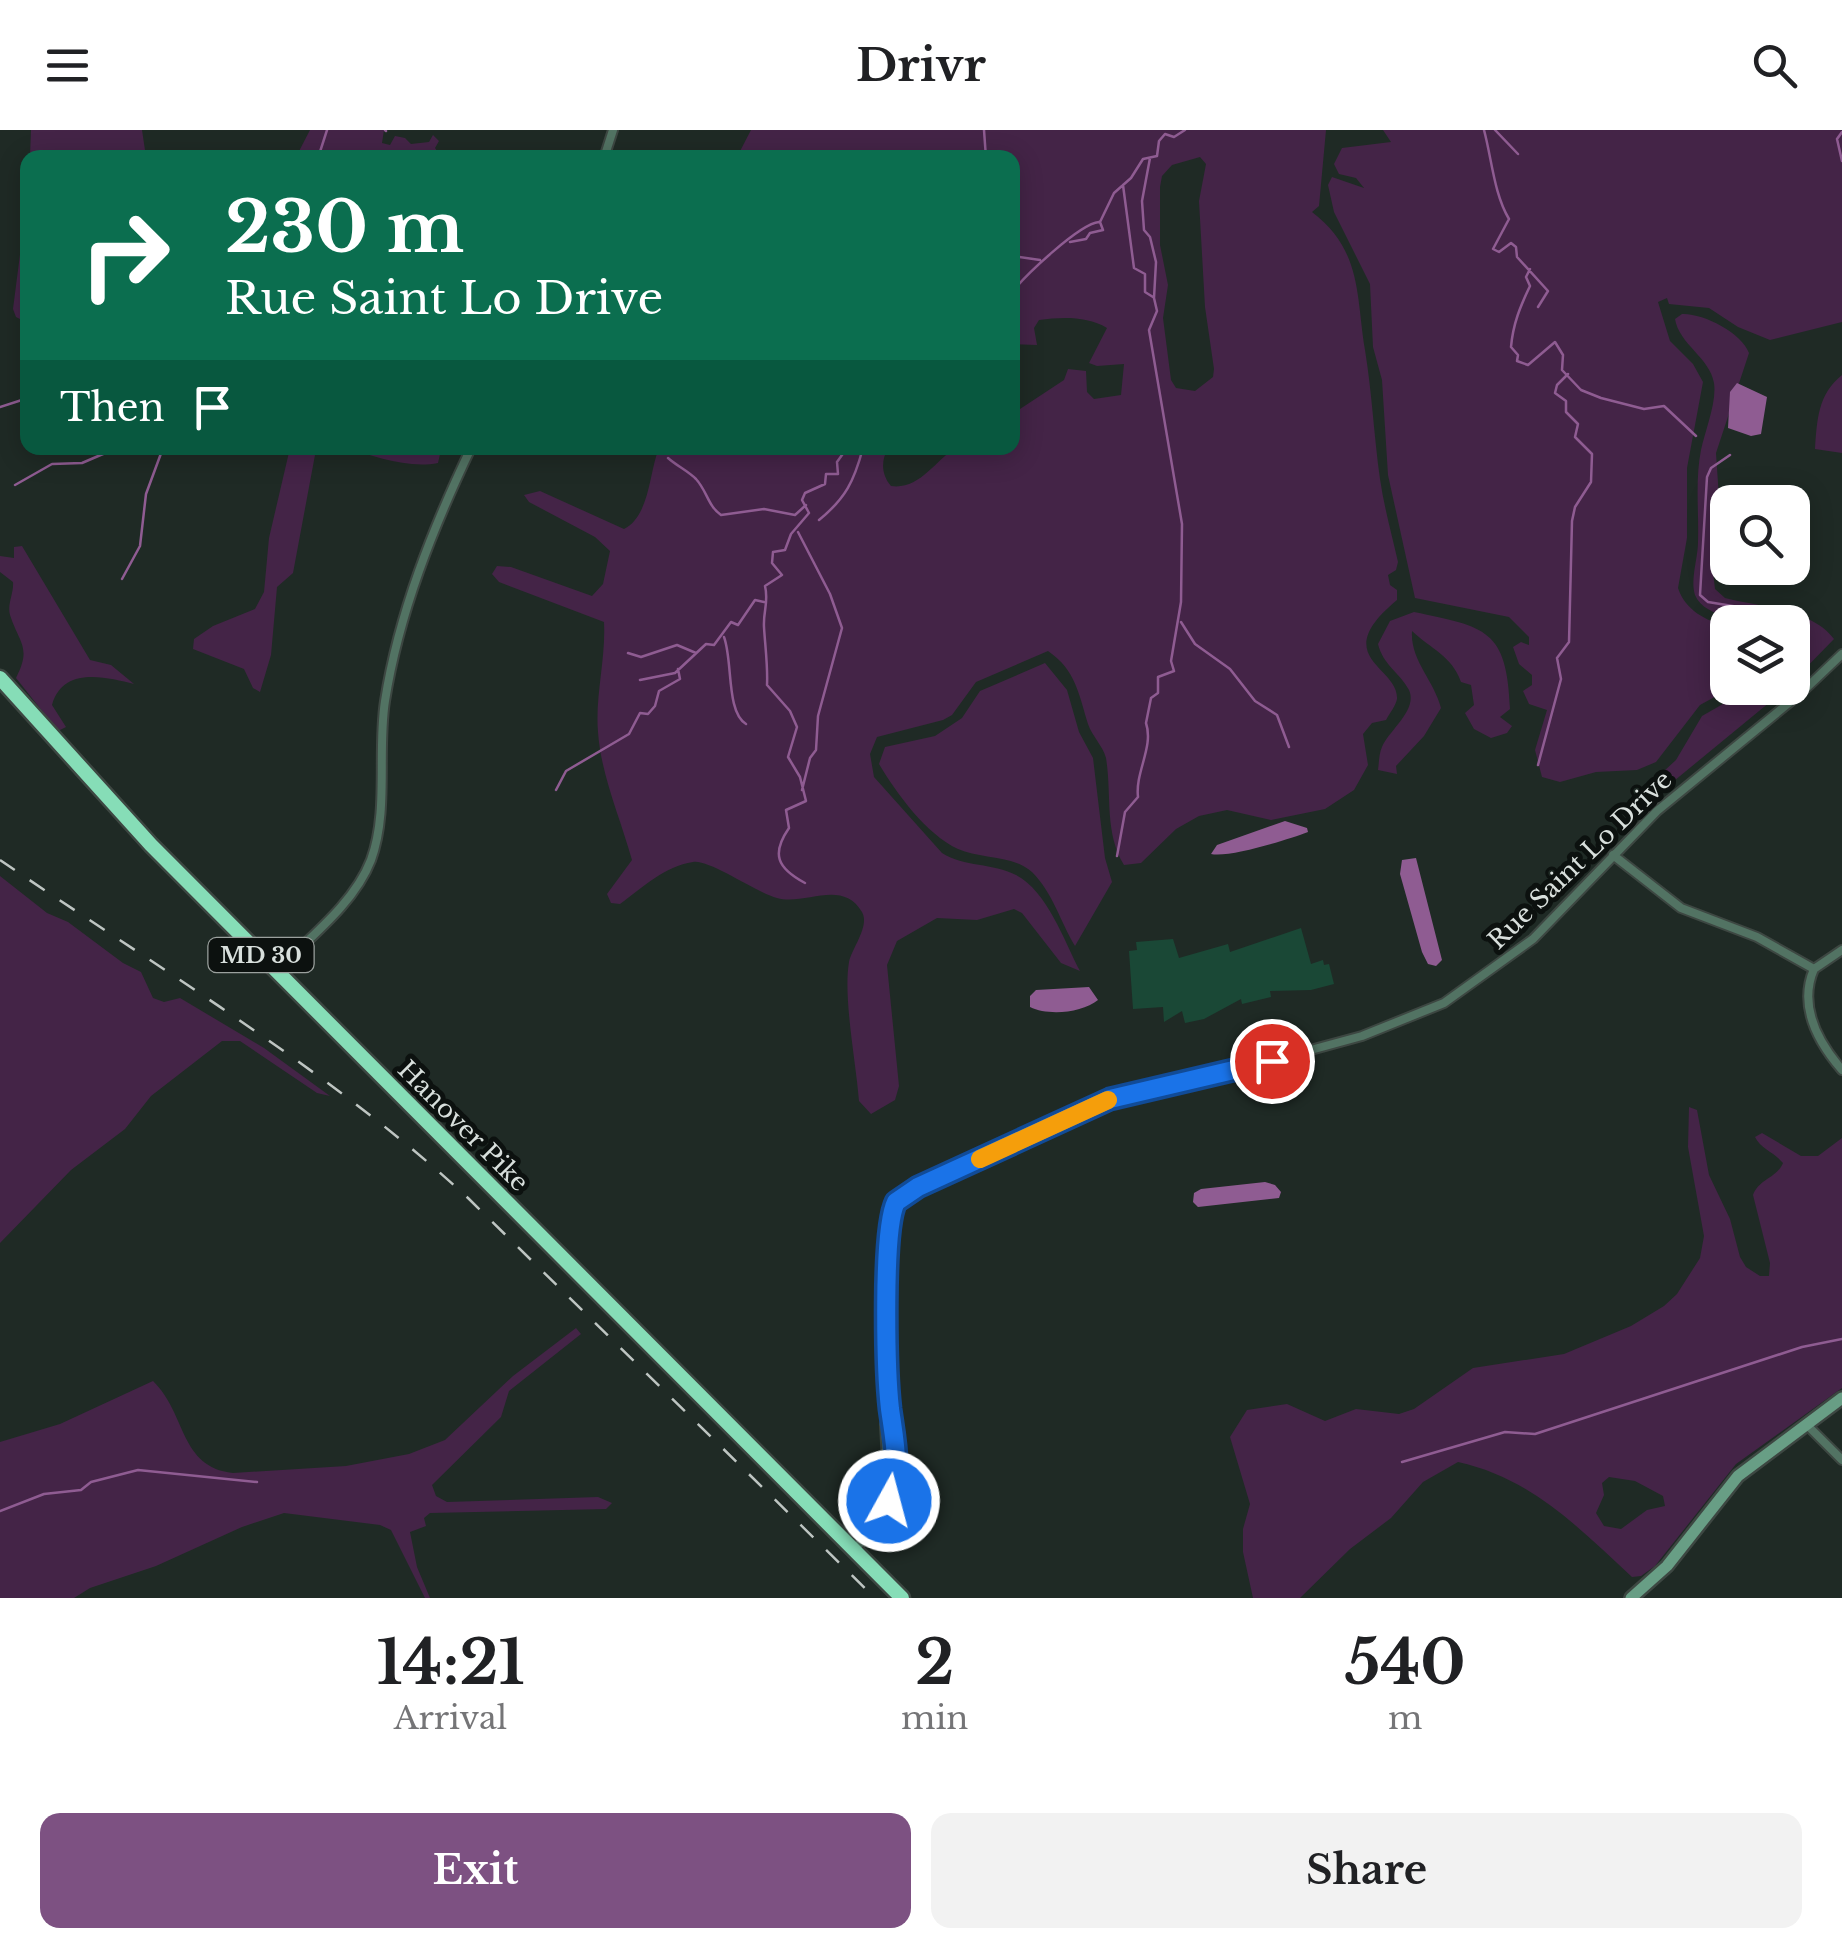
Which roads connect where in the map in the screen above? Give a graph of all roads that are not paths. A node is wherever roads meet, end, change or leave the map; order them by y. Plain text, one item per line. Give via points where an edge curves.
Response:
1 (469, 455) edge
2 (1842, 654) edge
3 (0, 678) edge
4 (1614, 855) junction
5 (1842, 950) edge
6 (1814, 969) junction
7 (277, 970) junction
8 (1842, 1070) edge
9 (1842, 1398) edge
10 (1806, 1424) junction
11 (1842, 1460) edge
12 (854, 1550) junction
13 (902, 1598) edge
14 (1631, 1598) edge

1 - 7 street via 434,528 394,655 370,861 353,892
2 - 4 street, Rue Saint Lo Drive
3 - 7 highway, Hanover Pike / MD 30 via 115,808
4 - 6 street via 1681,908 1757,936
4 - 12 street, Rue Saint Lo Drive via 1533,940 1422,1014 1272,1061 1110,1099 901,1197 892,1209 889,1246 895,1482 877,1527
5 - 6 street
6 - 8 street via 1807,992 1810,1018
7 - 12 highway, Hanover Pike / MD 30
9 - 10 street
10 - 11 street
10 - 14 street via 1738,1476 1667,1566
12 - 13 highway, Hanover Pike / MD 30

